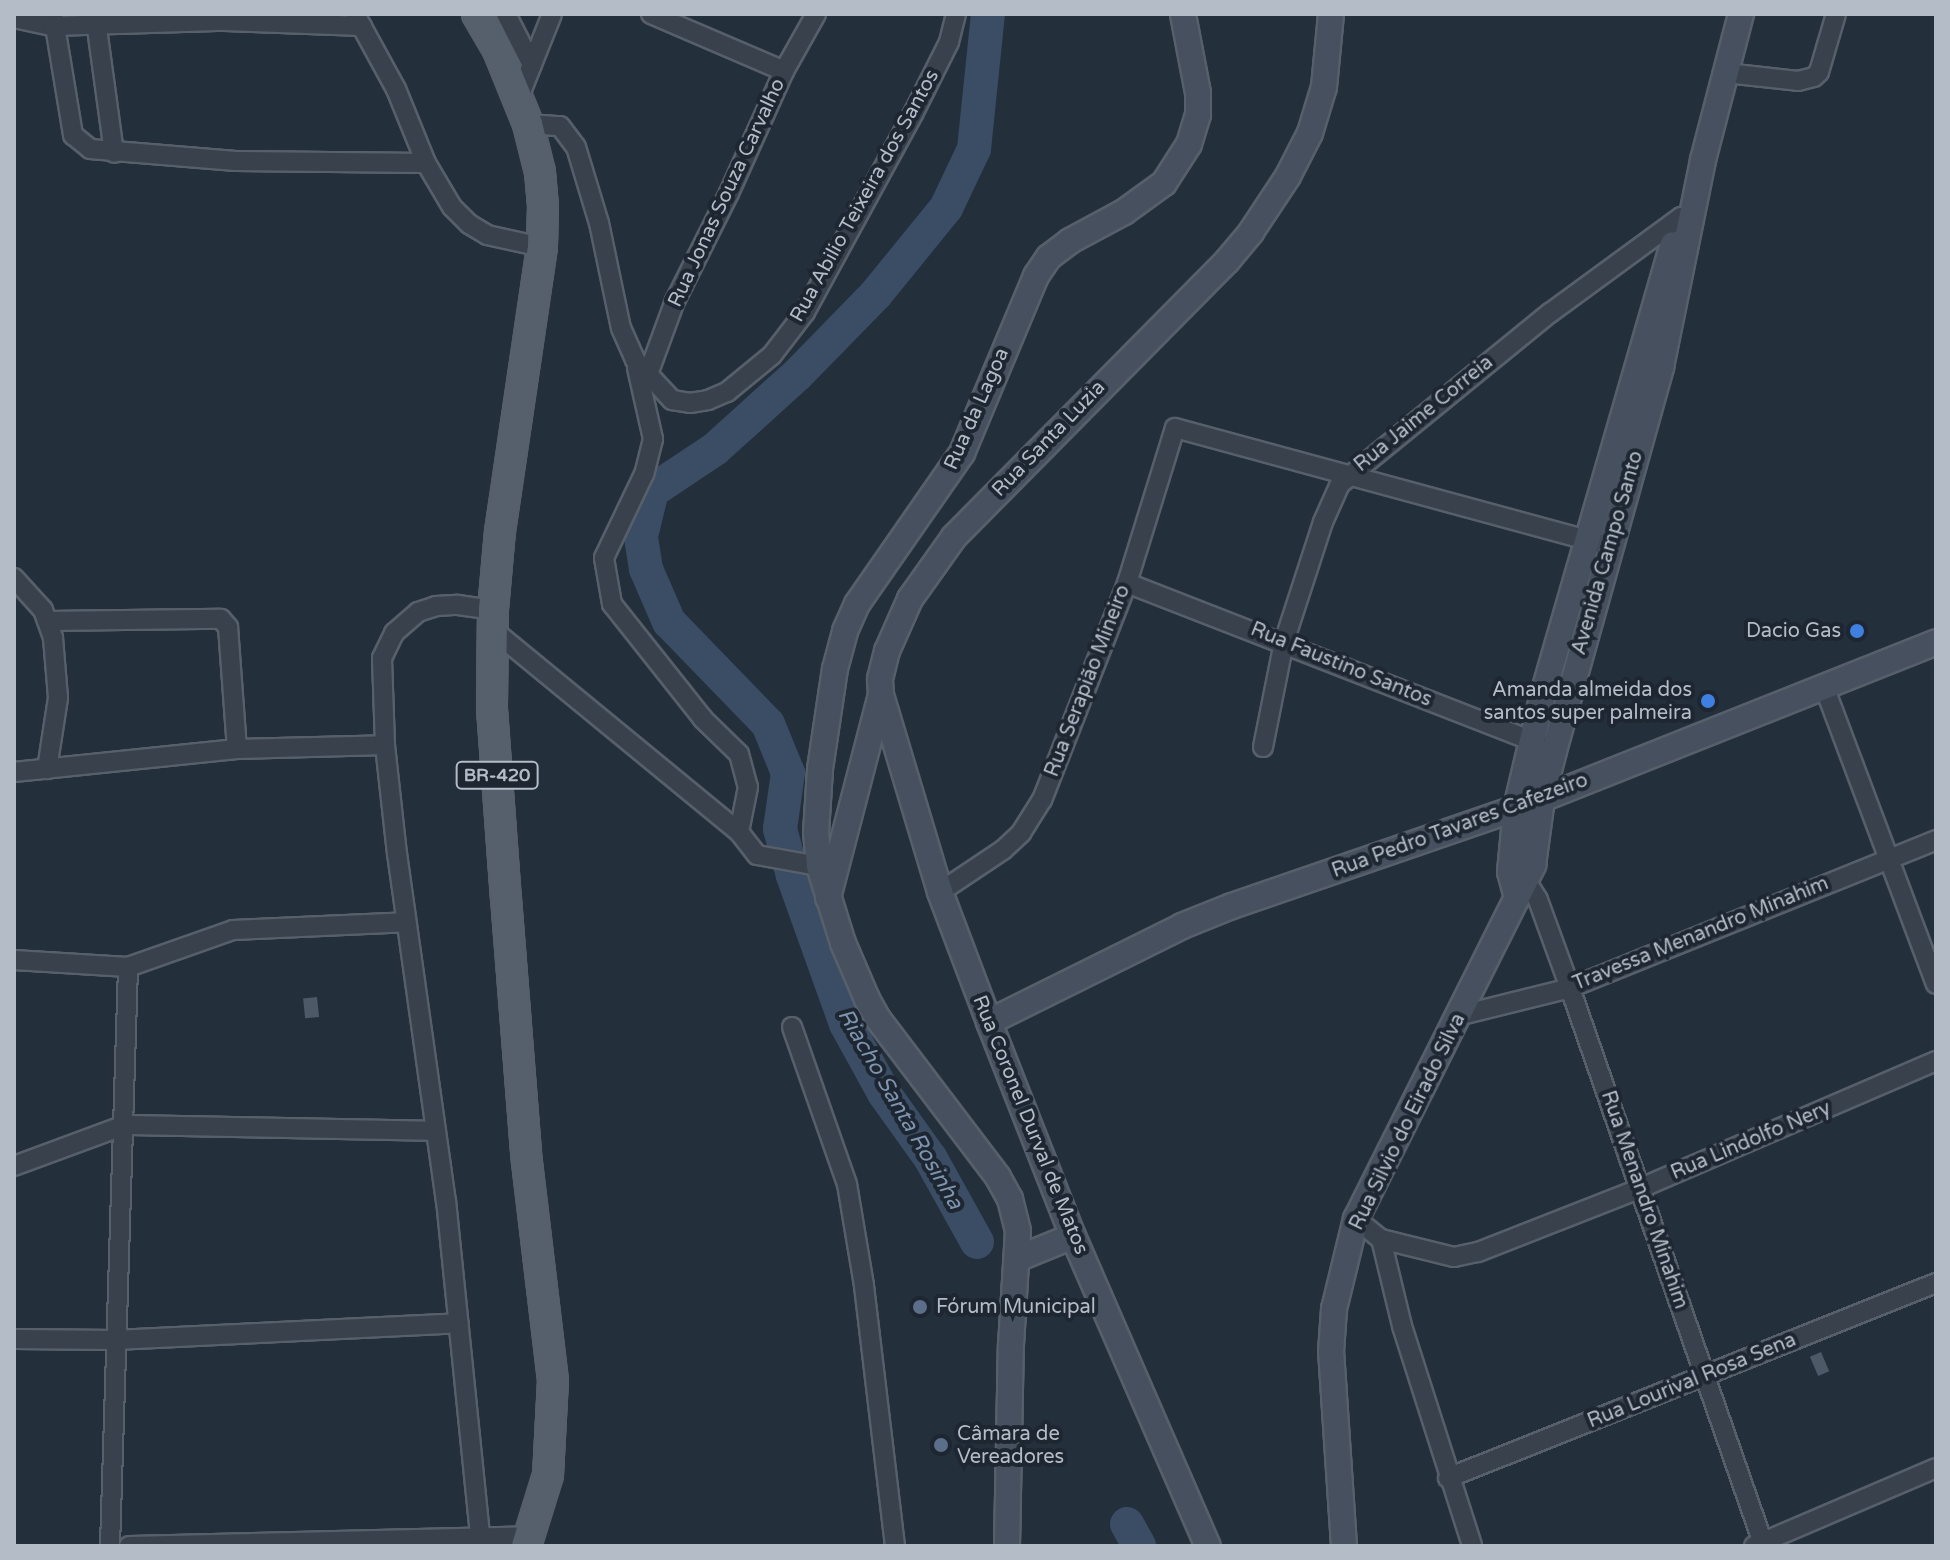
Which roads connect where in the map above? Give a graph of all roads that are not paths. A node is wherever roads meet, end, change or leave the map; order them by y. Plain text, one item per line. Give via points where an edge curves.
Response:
1 (477, 14) edge
2 (506, 14) edge
3 (552, 14) edge
4 (651, 14) edge
5 (816, 14) edge
6 (956, 14) edge
7 (1183, 14) edge
8 (1331, 14) edge
9 (1741, 14) edge
10 (1836, 14) edge
11 (14, 18) edge
12 (94, 19) edge
13 (52, 20) edge
14 (358, 20) edge
15 (532, 65) junction
16 (784, 71) junction
17 (1726, 73) junction
18 (524, 111) junction
19 (114, 153) junction
20 (426, 163) junction
21 (1687, 218) junction
22 (542, 247) junction
23 (635, 360) junction
24 (647, 377) junction
25 (1348, 475) junction
26 (1586, 539) junction
27 (1610, 546) junction
28 (14, 578) edge
29 (1127, 583) junction
30 (493, 620) junction
31 (47, 621) junction
32 (1284, 642) junction
33 (1936, 642) edge
34 (1825, 689) junction
35 (881, 695) junction
36 (385, 745) junction
37 (1543, 746) junction
38 (1263, 747) dead end
39 (237, 749) junction
40 (47, 769) junction
41 (14, 772) edge
42 (1542, 799) junction
43 (1516, 808) junction
44 (739, 832) junction
45 (1936, 840) edge
46 (1889, 858) junction
47 (819, 866) junction
48 (1522, 889) junction
49 (940, 892) junction
50 (828, 900) junction
51 (406, 922) junction
52 (14, 960) edge
53 (128, 967) junction
54 (1936, 984) edge
55 (1570, 988) junction
56 (1461, 1015) junction
57 (989, 1022) junction
58 (792, 1027) dead end
59 (1936, 1061) edge
60 (125, 1125) junction
61 (434, 1131) junction
62 (14, 1166) edge
63 (1641, 1188) junction
64 (1356, 1219) junction
65 (1073, 1236) junction
66 (1381, 1239) junction
67 (1019, 1258) junction
68 (1936, 1283) edge
69 (459, 1323) junction
70 (14, 1339) edge
71 (115, 1340) junction
72 (1704, 1376) junction
73 (1936, 1468) edge
74 (1448, 1478) junction
75 (480, 1535) junction
76 (528, 1541) edge
77 (1760, 1545) edge
78 (110, 1546) edge
79 (129, 1546) edge
80 (895, 1546) edge
81 (1007, 1546) edge
82 (1208, 1546) edge
83 (1344, 1546) edge
84 (1472, 1546) edge

1 - 18 main road, BR-420
2 - 15 street
3 - 15 street
4 - 16 street
5 - 16 street, Rua Jonas Souza Carvalho
6 - 24 street, Rua Abilio Teixeira dos Santos via 949,42 913,114 805,312 772,355 727,392 690,403 672,400
7 - 47 street, Rua da Lagoa via 1198,93 1189,144 1164,183 1148,197 1049,257 1025,296 962,453 857,604 845,631 820,769
8 - 35 street, Rua Santa Luzia via 1324,87 1310,133 1288,176 1227,261 954,537 910,599 887,651
9 - 17 street, Avenida Campo Santo
10 - 17 street via 1814,77 1798,81
11 - 13 street
12 - 13 street
12 - 14 street
12 - 19 street
13 - 19 street via 73,135 90,149
14 - 20 street via 396,89
15 - 18 street
16 - 24 street, Rua Jonas Souza Carvalho via 675,301
17 - 21 street, Avenida Campo Santo
18 - 22 main road, BR-420 via 540,172
18 - 23 street via 560,126 576,147 621,328
19 - 20 street via 236,161
20 - 22 street via 452,207 469,224 487,235
21 - 25 street, Rua Jaime Correia via 1550,313
21 - 26 street, Avenida Campo Santo
21 - 27 street, Avenida Campo Santo via 1661,367
22 - 30 main road, BR-420 via 500,531
23 - 24 street
23 - 44 street via 653,439 644,474 604,558 612,604 703,719 739,754 748,787
25 - 26 street
25 - 29 street, Rua Serapião Mineiro via 1175,428
25 - 32 street, Rua Jaime Correia via 1323,522
26 - 27 street
26 - 37 street, Avenida Campo Santo
27 - 37 street, Avenida Campo Santo
28 - 31 street via 35,598
29 - 32 street, Rua Faustino Santos
29 - 49 street, Rua Serapião Mineiro via 1042,800 1003,850
30 - 36 street via 436,606 418,612 394,633 382,658
30 - 44 street
30 - 76 main road, BR-420 via 492,709 508,928 526,1154 553,1380 548,1475
31 - 39 street via 221,619 228,627
31 - 40 street via 58,698
32 - 37 street, Rua Faustino Santos
32 - 38 street, Rua Jaime Correia
33 - 34 street, Rua Pedro Tavares Cafezeiro
34 - 42 street, Rua Pedro Tavares Cafezeiro
34 - 46 street
35 - 49 street, Rua Coronel Durval de Matos
35 - 50 street, Rua Santa Luzia
36 - 39 street
36 - 51 street
37 - 42 street, Avenida Campo Santo
37 - 43 street, Avenida Campo Santo
39 - 40 street
40 - 41 street
42 - 43 street, Rua Pedro Tavares Cafezeiro
42 - 48 street, Avenida Campo Santo via 1533,865
43 - 48 street, Avenida Campo Santo via 1510,860
43 - 57 street, Rua Pedro Tavares Cafezeiro via 1182,926
44 - 47 street via 757,855
45 - 46 street, Travessa Menandro Minahim
46 - 54 street
46 - 55 street, Travessa Menandro Minahim
47 - 50 street, Rua da Lagoa
48 - 55 street, Rua Menandro Minahim
48 - 56 street, Rua Silvio do Eirado Silva
49 - 57 street, Rua Coronel Durval de Matos
50 - 67 street, Rua da Lagoa via 878,1019 1004,1188 1018,1231
51 - 53 street via 233,930
51 - 61 street
52 - 53 street
53 - 60 street
55 - 56 street, Travessa Menandro Minahim
55 - 63 street, Rua Menandro Minahim
56 - 64 street, Rua Silvio do Eirado Silva
57 - 65 street, Rua Coronel Durval de Matos
58 - 80 street via 847,1184
59 - 63 street, Rua Lindolfo Nery
60 - 61 street
60 - 62 street
60 - 71 street
61 - 69 street
63 - 66 street, Rua Lindolfo Nery via 1454,1257
63 - 72 street, Rua Menandro Minahim
64 - 66 street
64 - 83 street, Rua Silvio do Eirado Silva via 1334,1309 1331,1352
65 - 67 street
65 - 82 street, Rua Coronel Durval de Matos
66 - 74 street
67 - 81 street, Rua da Lagoa via 1011,1345
68 - 72 street, Rua Lourival Rosa Sena
69 - 71 street
69 - 75 street
70 - 71 street
71 - 78 street
72 - 74 street, Rua Lourival Rosa Sena
72 - 77 street, Rua Menandro Minahim
73 - 77 street
74 - 84 street
75 - 76 street
75 - 79 street

